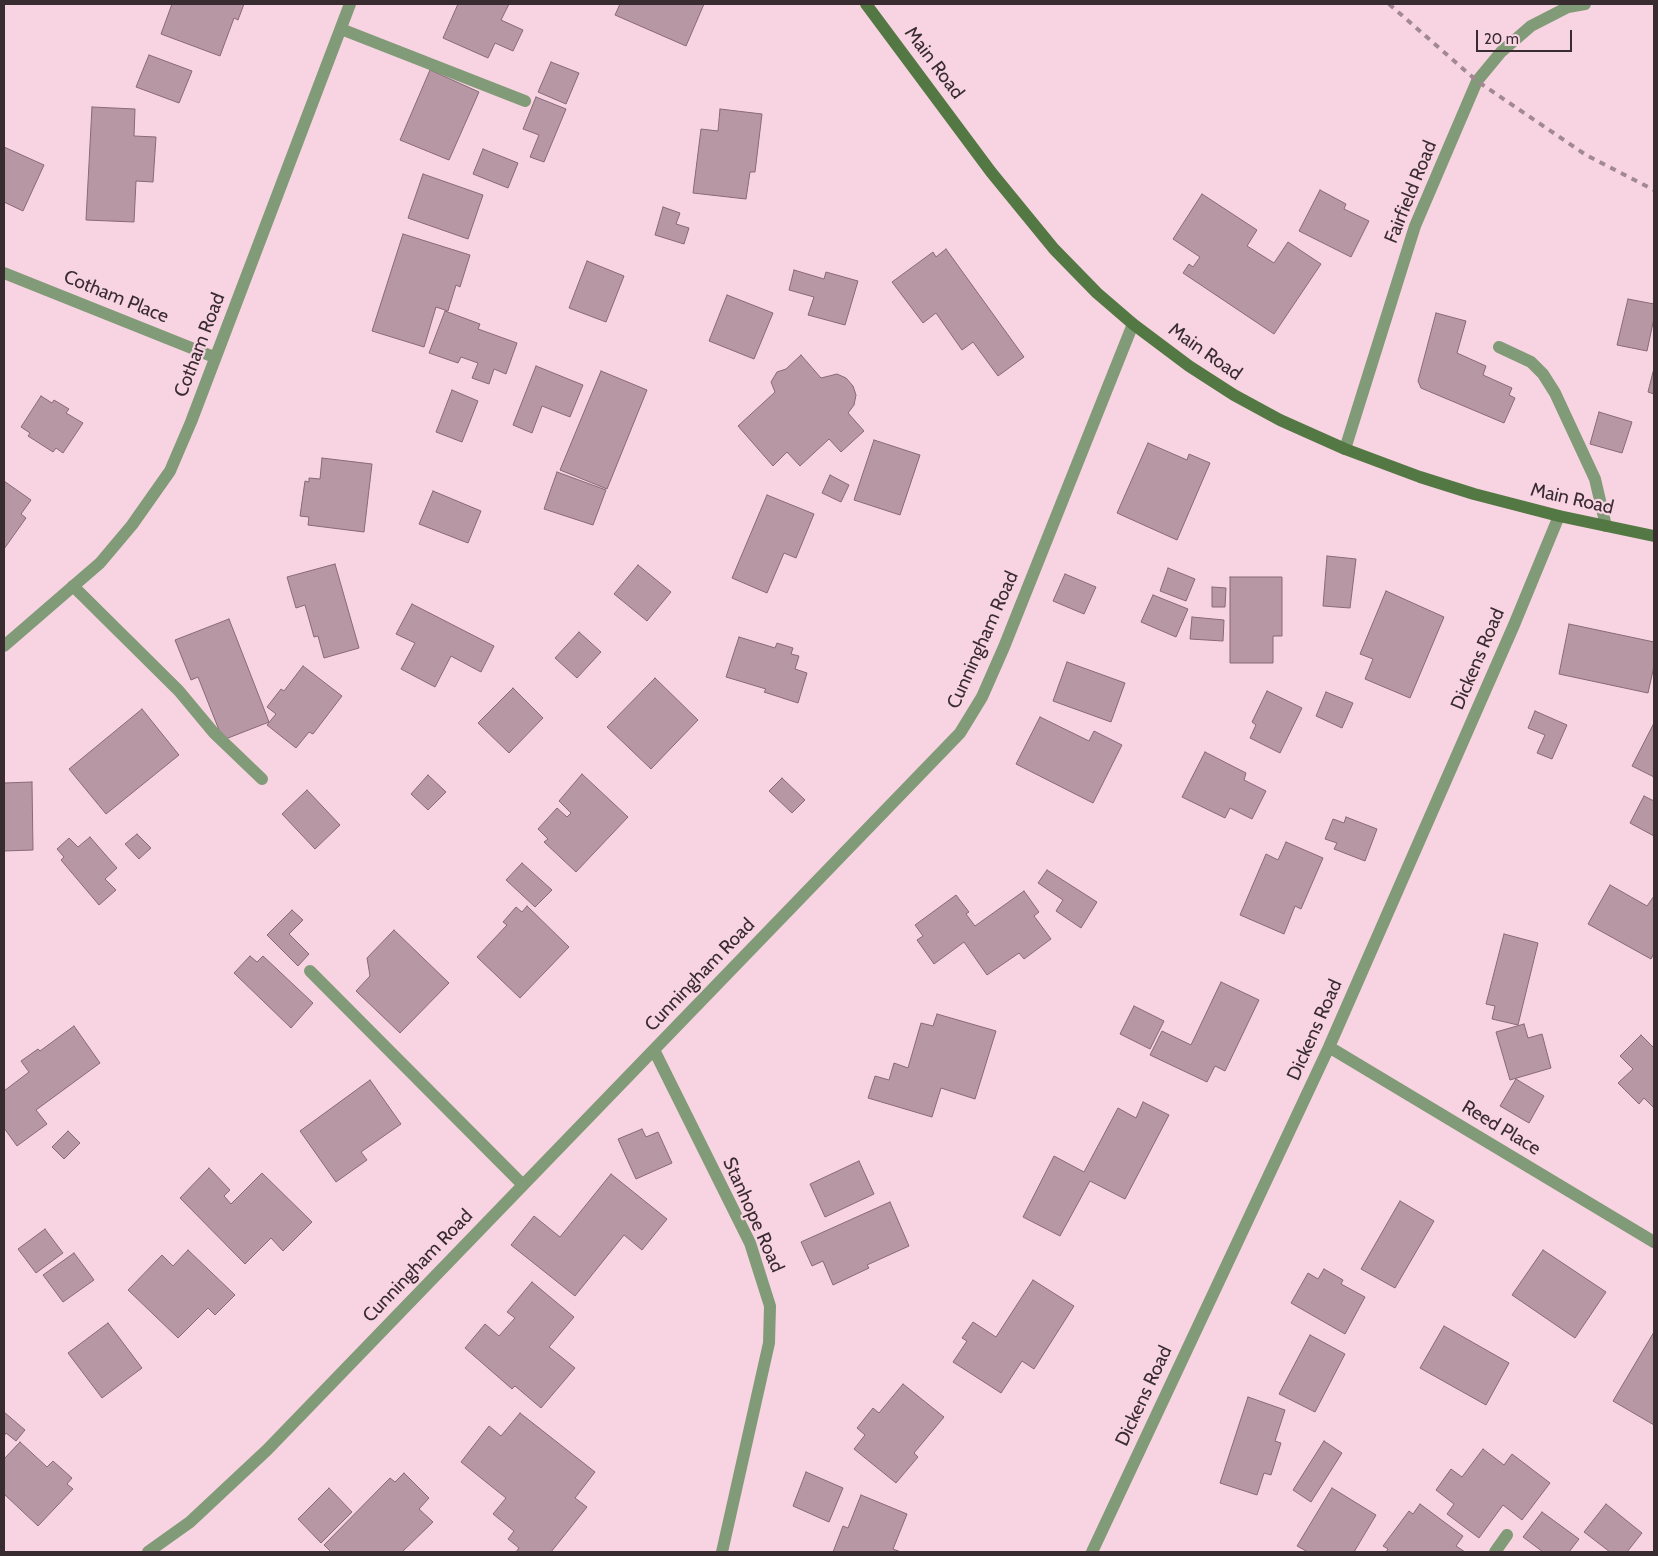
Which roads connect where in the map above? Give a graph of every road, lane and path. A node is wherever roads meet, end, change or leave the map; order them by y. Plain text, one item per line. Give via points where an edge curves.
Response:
1 (350, 4) edge
2 (866, 4) edge
3 (1585, 4) edge
4 (340, 29) junction
5 (525, 101) dead end
6 (4, 273) edge
7 (1133, 324) junction
8 (1499, 347) dead end
9 (214, 357) junction
10 (1345, 449) junction
11 (1559, 516) junction
12 (1606, 526) junction
13 (1654, 536) edge
14 (73, 586) junction
15 (4, 646) edge
16 (262, 779) dead end
17 (310, 971) dead end
18 (1329, 1047) junction
19 (654, 1050) junction
20 (523, 1185) junction
21 (1654, 1242) edge
22 (1508, 1535) dead end
23 (148, 1552) edge
24 (722, 1552) edge
25 (1092, 1552) edge
26 (1494, 1552) edge

1 - 4 street, Cotham Road
2 - 7 main road, Main Road via 991,172 1054,249
3 - 10 street, Fairfield Road via 1568,7 1531,26 1501,52 1477,81 1414,226
4 - 5 street
4 - 9 street, Cotham Road
6 - 9 street, Cotham Place
7 - 10 main road, Main Road via 1234,395
7 - 19 street, Cunningham Road via 1004,647 982,697 960,733
8 - 12 street via 1531,362 1555,393 1595,479
9 - 14 street, Cotham Road via 170,471 100,563
10 - 11 main road, Main Road via 1474,494
11 - 12 main road, Main Road
11 - 18 street, Dickens Road
12 - 13 main road, Main Road
14 - 15 street, Cotham Road
14 - 16 street
17 - 20 street
18 - 21 street, Reed Place
18 - 25 street, Dickens Road
19 - 20 street, Cunningham Road
19 - 24 street, Stanhope Road via 750,1243 770,1306 769,1343
20 - 23 street, Cunningham Road via 267,1450 190,1522
22 - 26 street

